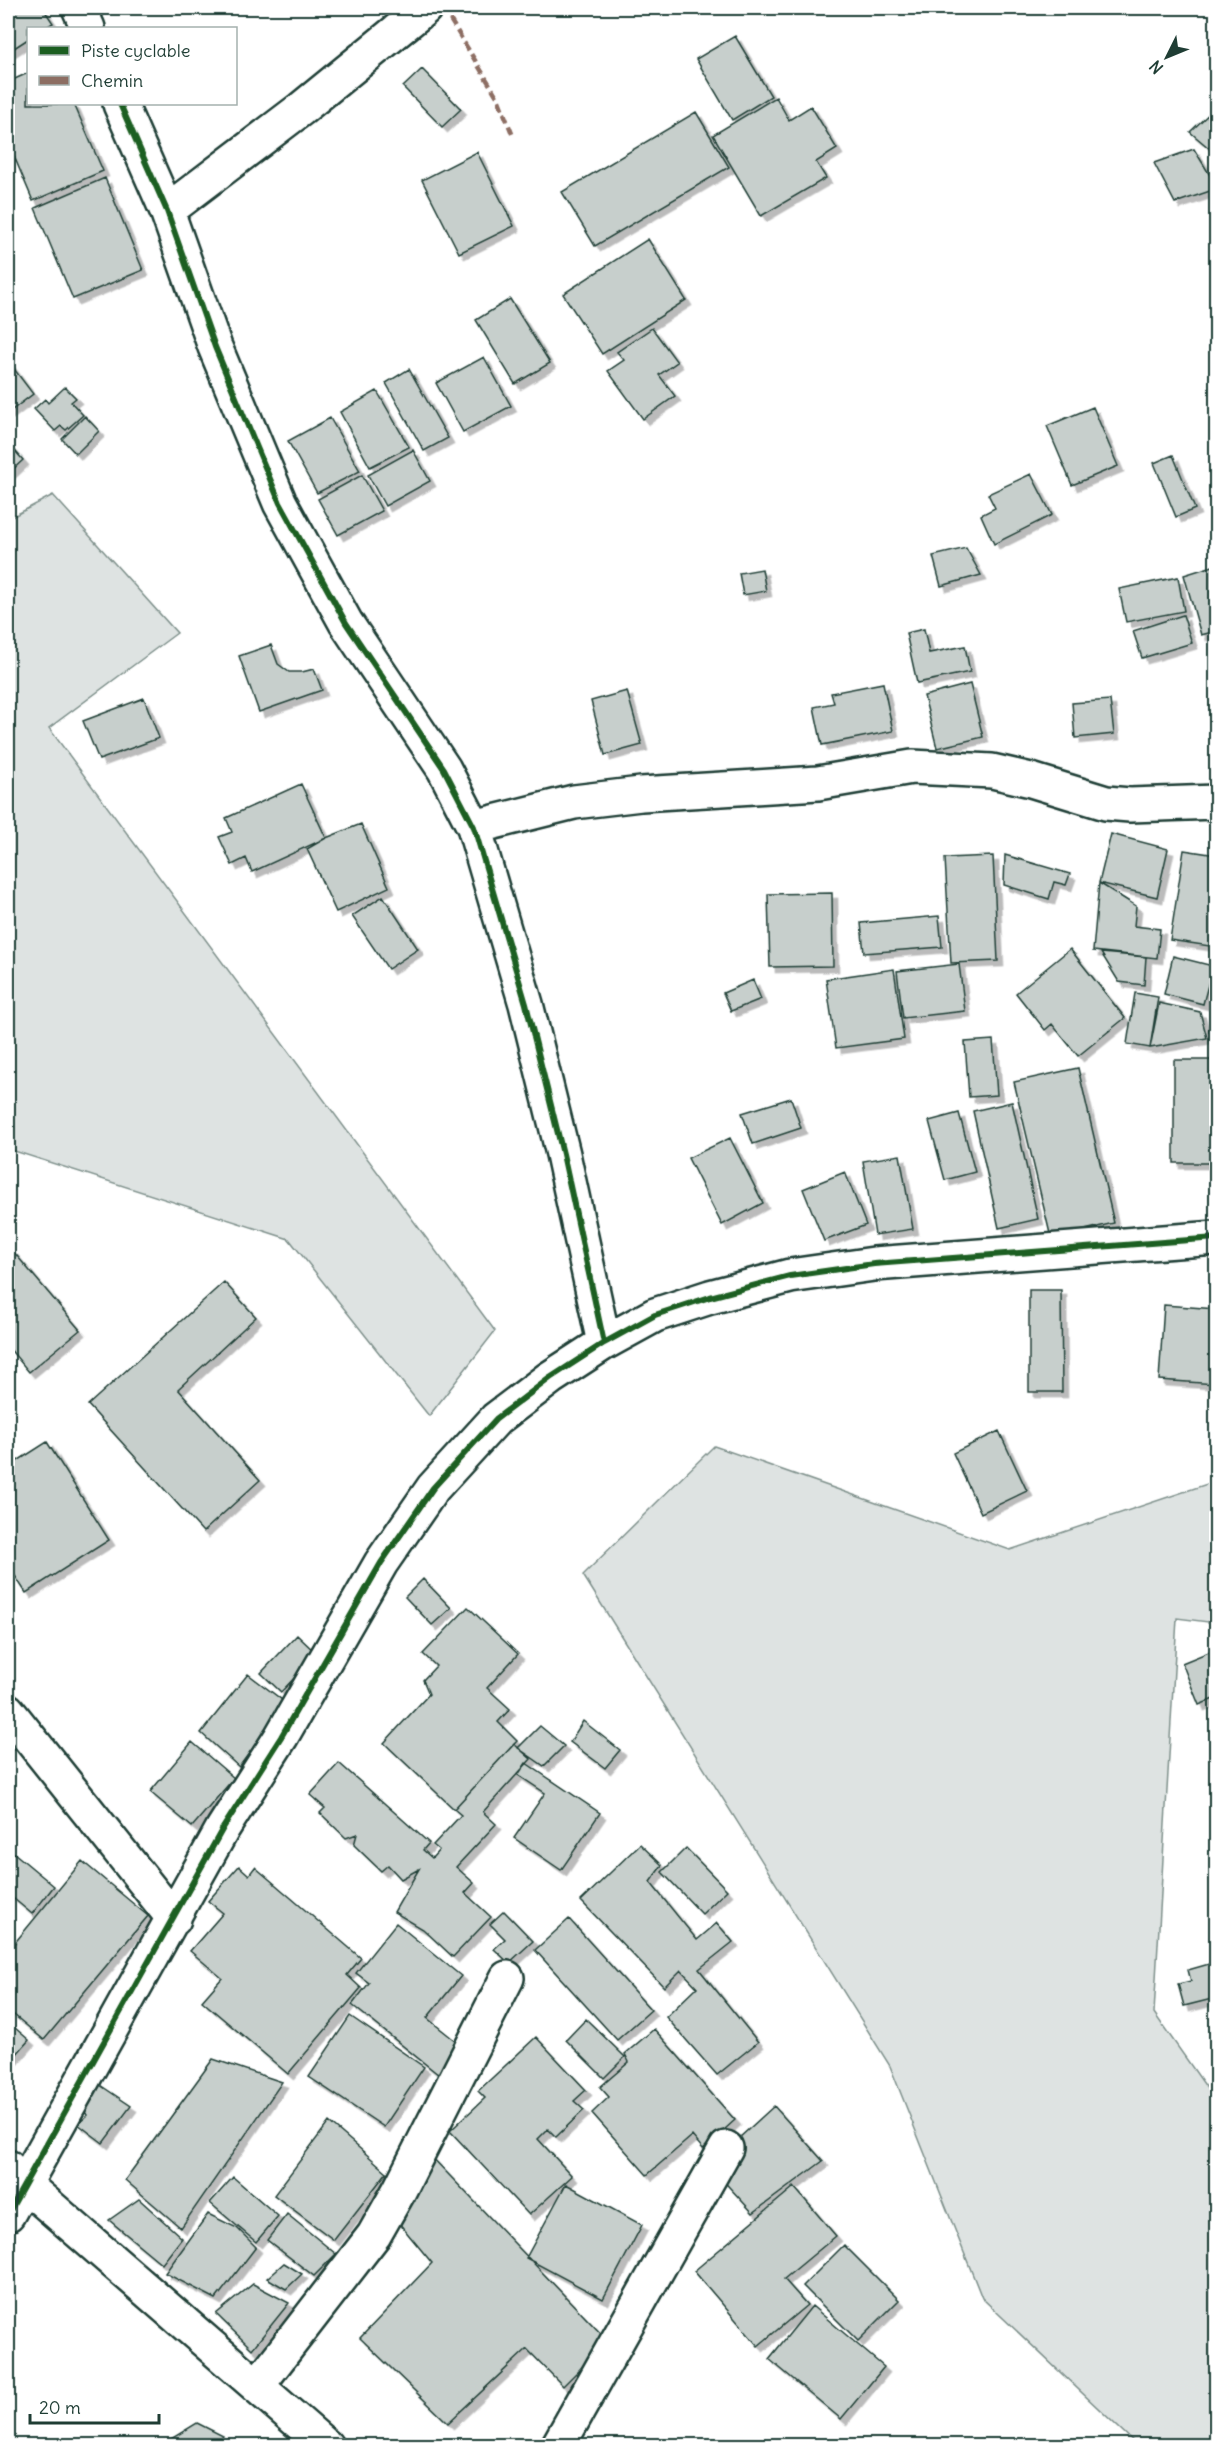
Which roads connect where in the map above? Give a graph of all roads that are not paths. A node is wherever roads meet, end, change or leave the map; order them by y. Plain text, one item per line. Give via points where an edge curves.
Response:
1 (79, 8) edge
2 (425, 8) edge
3 (88, 27) edge
4 (120, 105) edge
5 (167, 211) junction
6 (1216, 802) edge
7 (474, 827) junction
8 (1216, 1238) edge
9 (604, 1343) junction
10 (8, 1711) edge
11 (174, 1919) junction
12 (507, 1978) dead end
13 (726, 2148) dead end
14 (16, 2175) edge
15 (8, 2214) edge
16 (258, 2386) junction
17 (326, 2445) edge
18 (558, 2445) edge

1 - 3 street
2 - 5 street
4 - 5 street
5 - 7 street via 215,347 280,503 346,623 444,769
6 - 7 street via 1106,803 992,771 912,767 818,783 574,802
7 - 9 street via 526,1004
8 - 9 street via 874,1264 790,1276 655,1316
9 - 11 street via 496,1419 433,1488 381,1563 281,1737 223,1828
10 - 11 street
11 - 14 street
12 - 16 street via 374,2235
13 - 18 street
14 - 15 street
14 - 16 street
16 - 17 street

